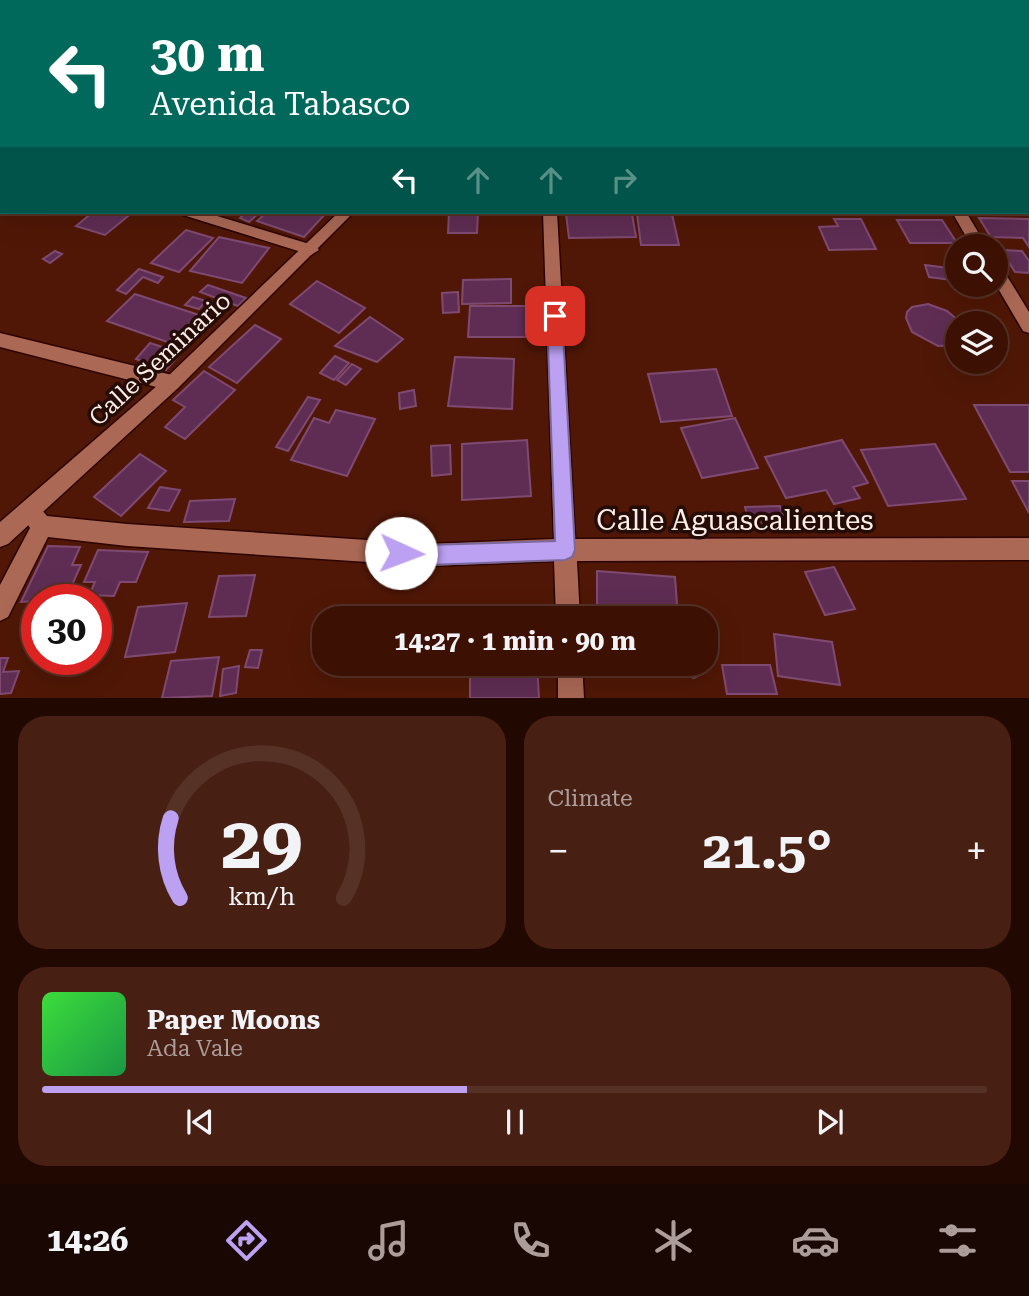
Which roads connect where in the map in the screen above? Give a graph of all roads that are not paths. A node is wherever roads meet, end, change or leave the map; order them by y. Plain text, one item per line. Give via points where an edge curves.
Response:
1 (194, 214) edge
2 (345, 214) edge
3 (550, 214) edge
4 (960, 214) edge
5 (972, 234) edge
6 (311, 250) junction
7 (1008, 292) edge
8 (1029, 326) edge
9 (0, 340) edge
10 (172, 383) junction
11 (36, 518) junction
12 (0, 536) edge
13 (1029, 549) edge
14 (565, 550) junction
15 (567, 606) edge
16 (0, 609) edge
17 (570, 676) edge
18 (571, 698) edge

1 - 6 street
2 - 6 street, Calle Seminario
3 - 14 street
4 - 5 street
6 - 10 street, Calle Seminario
7 - 8 street
9 - 10 street
10 - 11 street, Calle Seminario
11 - 12 street, Calle Seminario
11 - 14 street, Calle Aguascalientes via 141,536 428,555
11 - 16 street
13 - 14 street, Calle Aguascalientes
14 - 15 street
17 - 18 street

